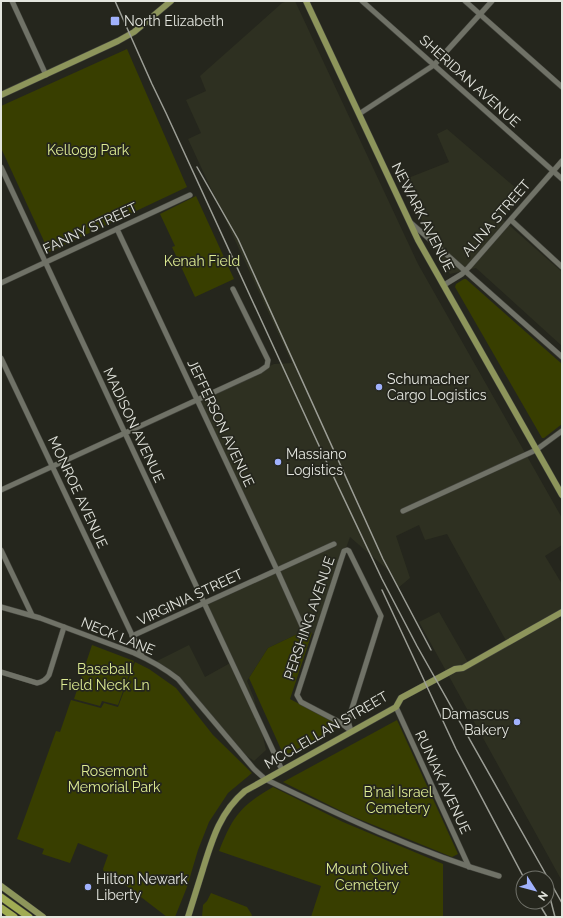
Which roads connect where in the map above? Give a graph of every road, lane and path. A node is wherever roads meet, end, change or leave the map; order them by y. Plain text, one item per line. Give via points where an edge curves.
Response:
1 (12, 1) edge
2 (170, 1) edge
3 (306, 1) edge
4 (362, 1) edge
5 (465, 1) edge
6 (492, 1) edge
7 (480, 14) junction
8 (434, 65) junction
9 (46, 75) junction
10 (562, 87) edge
11 (1, 95) edge
12 (359, 114) junction
13 (562, 161) edge
14 (1, 167) edge
15 (553, 171) junction
16 (562, 179) edge
17 (190, 195) dead end
18 (511, 220) junction
19 (409, 221) junction
20 (117, 229) junction
21 (46, 262) junction
22 (562, 267) edge
23 (465, 271) junction
24 (1, 283) edge
25 (444, 285) junction
26 (232, 289) dead end
27 (562, 357) edge
28 (1, 358) edge
29 (197, 400) junction
30 (562, 431) edge
31 (125, 433) junction
32 (536, 450) junction
33 (52, 467) junction
34 (1, 490) edge
35 (562, 495) edge
36 (403, 511) dead end
37 (334, 544) dead end
38 (1, 550) edge
39 (277, 570) junction
40 (204, 603) junction
41 (1, 607) edge
42 (562, 612) edge
43 (32, 615) junction
44 (64, 627) junction
45 (303, 628) dead end
46 (132, 636) junction
47 (142, 656) junction
48 (1, 672) edge
49 (396, 707) junction
50 (351, 732) junction
51 (282, 770) junction
52 (265, 779) junction
53 (469, 867) junction
54 (499, 876) dead end
55 (1, 886) edge
56 (1, 897) edge
57 (1, 908) edge
58 (189, 914) edge
59 (14, 917) edge
60 (28, 917) edge
61 (43, 917) edge
62 (185, 917) edge

1 - 9 street
2 - 9 main road via 134,32
3 - 12 main road, NEWARK AVENUE
4 - 8 street, SHERIDAN AVENUE
5 - 7 street
6 - 7 street
7 - 8 street
7 - 10 street
8 - 12 street
8 - 15 street, SHERIDAN AVENUE
9 - 11 main road
12 - 19 main road, NEWARK AVENUE
13 - 15 street, ALINA STREET
14 - 21 street, MADISON AVENUE
15 - 16 street, SHERIDAN AVENUE
15 - 18 street, ALINA STREET
17 - 20 street, FANNY STREET
18 - 22 street
18 - 23 street, ALINA STREET
19 - 23 street
19 - 25 main road, NEWARK AVENUE
20 - 21 street, FANNY STREET
20 - 29 street, JEFFERSON AVENUE
21 - 24 street, FANNY STREET
21 - 31 street, MADISON AVENUE
23 - 25 street, ALINA STREET
23 - 27 street
25 - 32 main road, NEWARK AVENUE
26 - 29 street via 268,364 260,371
28 - 33 street, MONROE AVENUE
29 - 31 street
29 - 39 street, JEFFERSON AVENUE
30 - 32 street
31 - 33 street
31 - 40 street, MADISON AVENUE
32 - 35 main road, NEWARK AVENUE
32 - 36 street
33 - 34 street
33 - 46 street, MONROE AVENUE
37 - 39 street, VIRGINIA STREET
38 - 43 street
39 - 40 street, VIRGINIA STREET
39 - 45 street, JEFFERSON AVENUE
40 - 46 street, VIRGINIA STREET
40 - 51 street, MADISON AVENUE
41 - 43 street, NECK LANE
42 - 49 main road, MCCLELLAN STREET via 463,668 455,669 401,698
43 - 44 street, NECK LANE
44 - 47 street, NECK LANE
44 - 48 street via 49,675 43,682 37,683
46 - 47 street, VIRGINIA STREET
47 - 52 street, NECK LANE via 178,679
49 - 50 main road, MCCLELLAN STREET
49 - 53 street, RUNIAK AVENUE
50 - 50 street, PERSHING AVENUE via 348,721 381,616 349,551 344,551 298,690 298,698 341,723
50 - 51 main road, MCCLELLAN STREET
51 - 52 main road, MCCLELLAN STREET
52 - 53 street, NECK LANE via 359,824
52 - 58 main road, MCCLELLAN STREET via 239,796 220,821 209,847
53 - 54 street, NECK LANE
55 - 61 main road
56 - 60 highway
57 - 59 highway
58 - 62 main road

